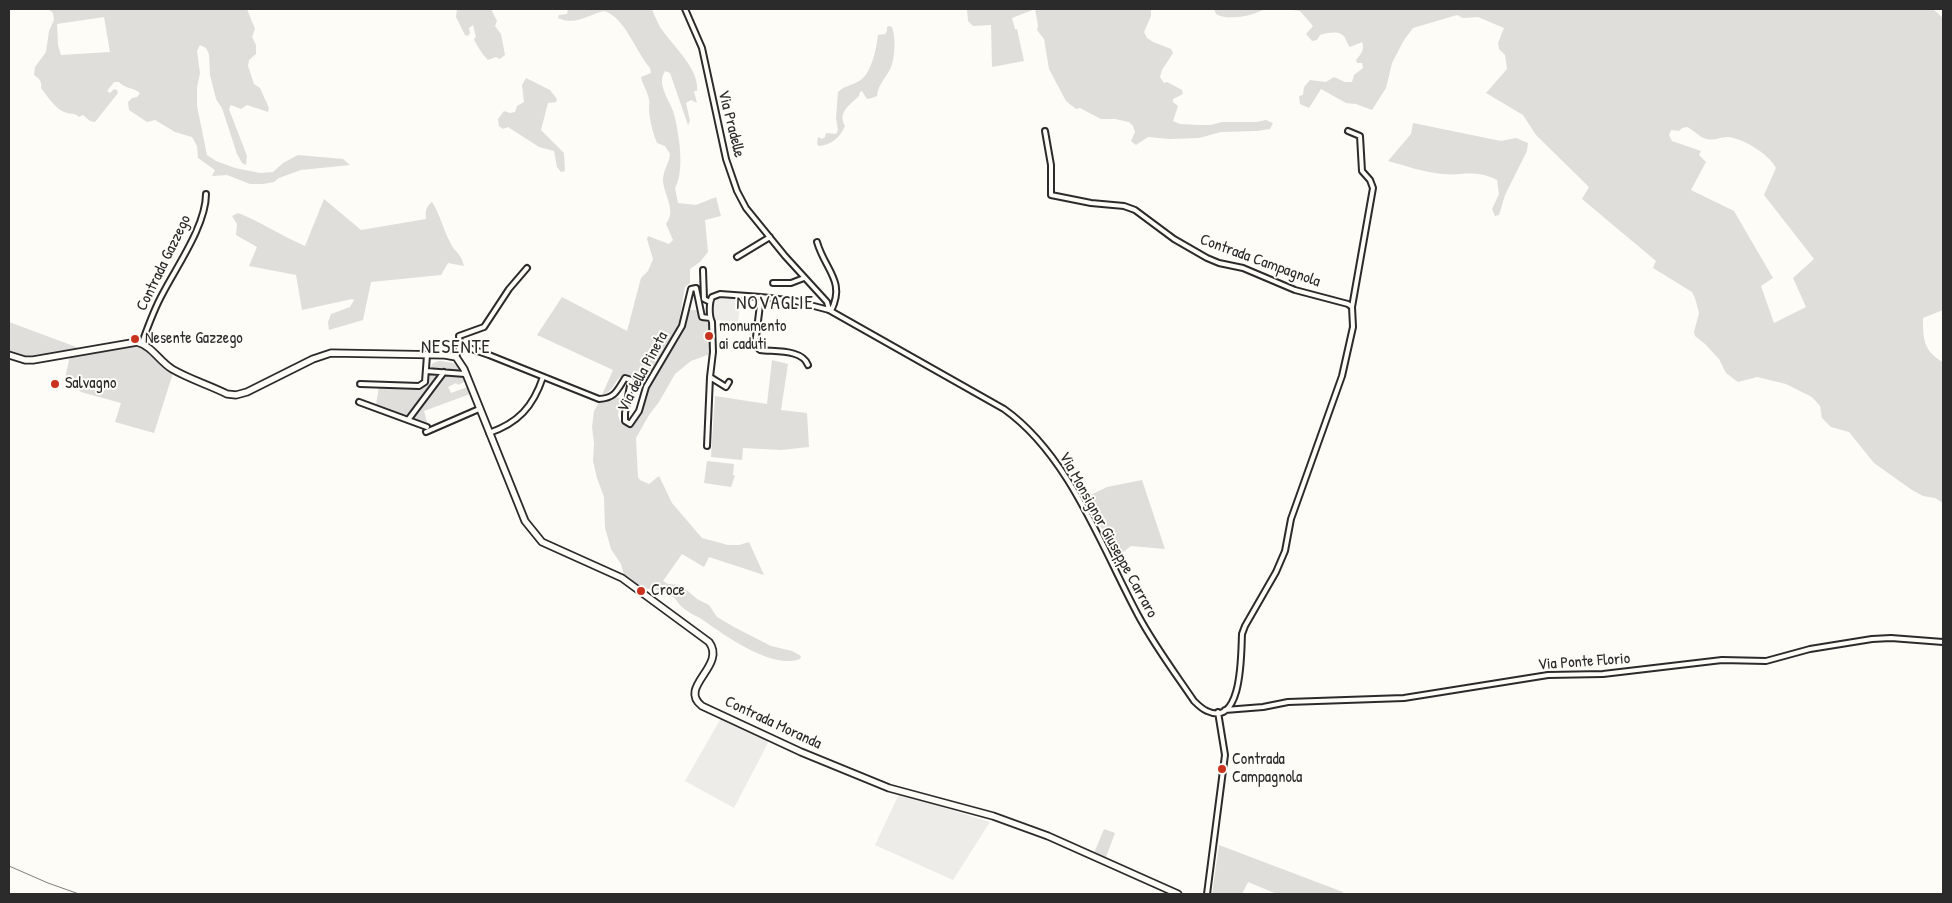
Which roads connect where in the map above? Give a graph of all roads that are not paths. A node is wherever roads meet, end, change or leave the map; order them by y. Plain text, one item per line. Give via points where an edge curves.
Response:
1 (685, 9) edge
2 (1045, 131) dead end
3 (1348, 131) dead end
4 (206, 194) dead end
5 (770, 237) junction
6 (817, 242) dead end
7 (737, 257) dead end
8 (527, 268) dead end
9 (703, 270) dead end
10 (804, 278) junction
11 (772, 283) dead end
12 (761, 297) junction
13 (710, 302) junction
14 (1352, 307) junction
15 (830, 310) junction
16 (710, 318) junction
17 (142, 344) junction
18 (460, 345) junction
19 (9, 355) edge
20 (427, 355) junction
21 (456, 357) junction
22 (808, 366) dead end
23 (426, 371) junction
24 (444, 372) junction
25 (465, 374) junction
26 (543, 377) junction
27 (710, 377) junction
28 (729, 382) dead end
29 (360, 384) dead end
30 (359, 402) dead end
31 (479, 409) junction
32 (408, 420) junction
33 (488, 433) junction
34 (707, 446) dead end
35 (1943, 642) edge
36 (1225, 710) junction
37 (1218, 712) junction
38 (1178, 894) edge
39 (1207, 894) edge

1 - 5 street, Via Pradelle via 702,48 730,174 746,208
2 - 14 street, Contrada Campagnola via 1051,165 1051,195 1135,210 1174,239 1219,263 1243,268 1295,290
3 - 14 street via 1360,135 1362,171 1372,188
4 - 17 street, Contrada Gazzego via 206,206 199,224 162,295
5 - 7 street
5 - 10 street, Via Pradelle
6 - 15 street via 820,255 836,282 837,298
8 - 18 street via 484,327 459,336
9 - 13 street via 704,298
10 - 11 street via 791,283
10 - 15 street, Via Pradelle via 827,302
12 - 13 street via 720,294 712,297
12 - 15 street
12 - 22 street via 755,345 760,350 800,355
13 - 16 street
14 - 36 street via 1351,336 1333,405 1291,519 1281,562 1242,634 1237,692
15 - 37 street, Via Monsignor Giuseppe Carraro via 1004,409 1033,433 1068,482 1159,650 1194,701 1205,710
16 - 26 street, Via della Pineta via 702,317 696,288 691,289 682,326 646,387 639,411 630,424 625,421 631,380 628,378 609,398 599,398
16 - 27 street via 713,352
17 - 19 street via 134,342 33,360
17 - 20 street via 171,368 227,394 236,395 330,353
18 - 21 street
18 - 26 street, Via della Pineta
20 - 21 street
20 - 23 street
21 - 25 street
23 - 24 street
23 - 29 street via 425,382 419,386
24 - 25 street
24 - 32 street
25 - 31 street
26 - 33 street via 522,415
27 - 28 street via 726,387
27 - 34 street
30 - 32 street
31 - 32 street via 427,430
31 - 33 street
33 - 38 street, Contrada Moranda via 525,521 542,542 622,578 714,648 713,660 695,689 696,702 801,752 889,788 1008,821
35 - 36 street, Via Ponte Florio via 1872,639 1810,649 1766,661 1722,660 1603,674 1548,675 1404,698 1288,702
36 - 37 street
37 - 39 street via 1225,755

